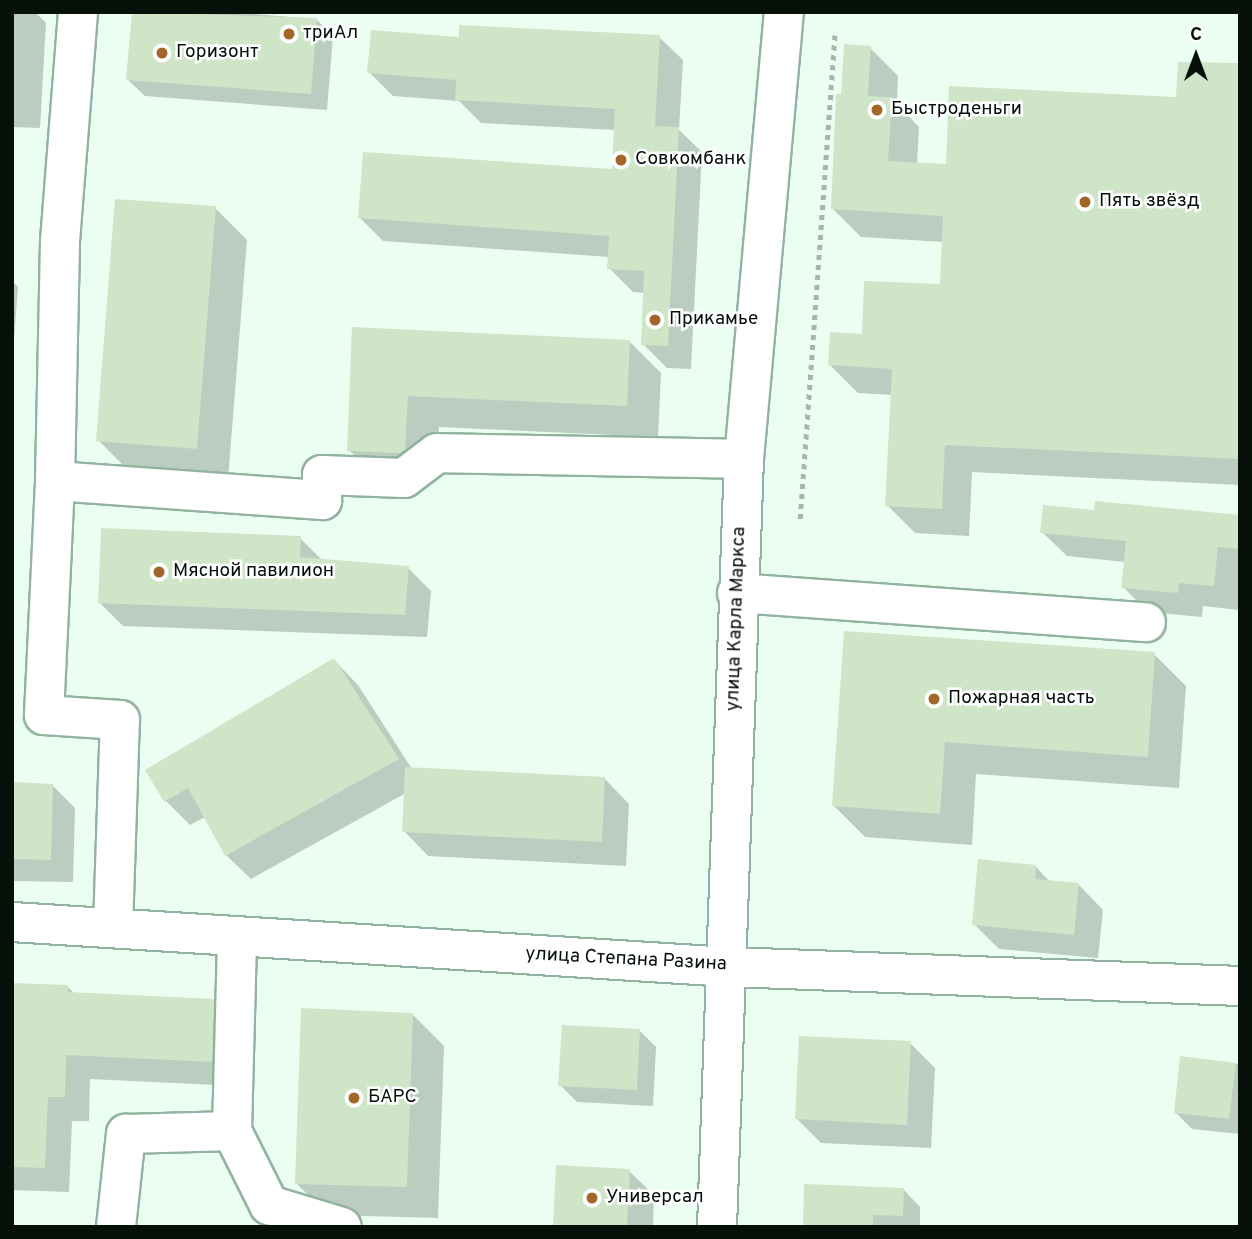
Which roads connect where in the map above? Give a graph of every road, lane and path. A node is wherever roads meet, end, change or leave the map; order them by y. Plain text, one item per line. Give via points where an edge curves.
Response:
1 (78, 12) edge
2 (784, 12) edge
3 (835, 35) dead end
4 (744, 459) junction
5 (55, 481) junction
6 (800, 519) dead end
7 (737, 593) junction
8 (1146, 622) dead end
9 (12, 922) edge
10 (113, 928) junction
11 (237, 936) junction
12 (730, 967) junction
13 (1240, 986) edge
14 (232, 1131) junction
15 (116, 1227) edge
16 (342, 1227) edge
17 (717, 1227) edge

1 - 5 street via 60,241
2 - 4 street, улица Карла Маркса
3 - 6 path
4 - 5 street via 437,453 404,478 322,475 322,499
4 - 7 street, улица Карла Маркса
5 - 10 street via 44,715 120,720
7 - 8 street
7 - 12 street, улица Карла Маркса
9 - 10 street, улица Степана Разина
10 - 11 street, улица Степана Разина
11 - 12 street, улица Степана Разина
11 - 14 street
12 - 13 street, улица Степана Разина
12 - 17 street, улица Карла Маркса
14 - 15 street via 126,1134
14 - 16 street via 269,1205

